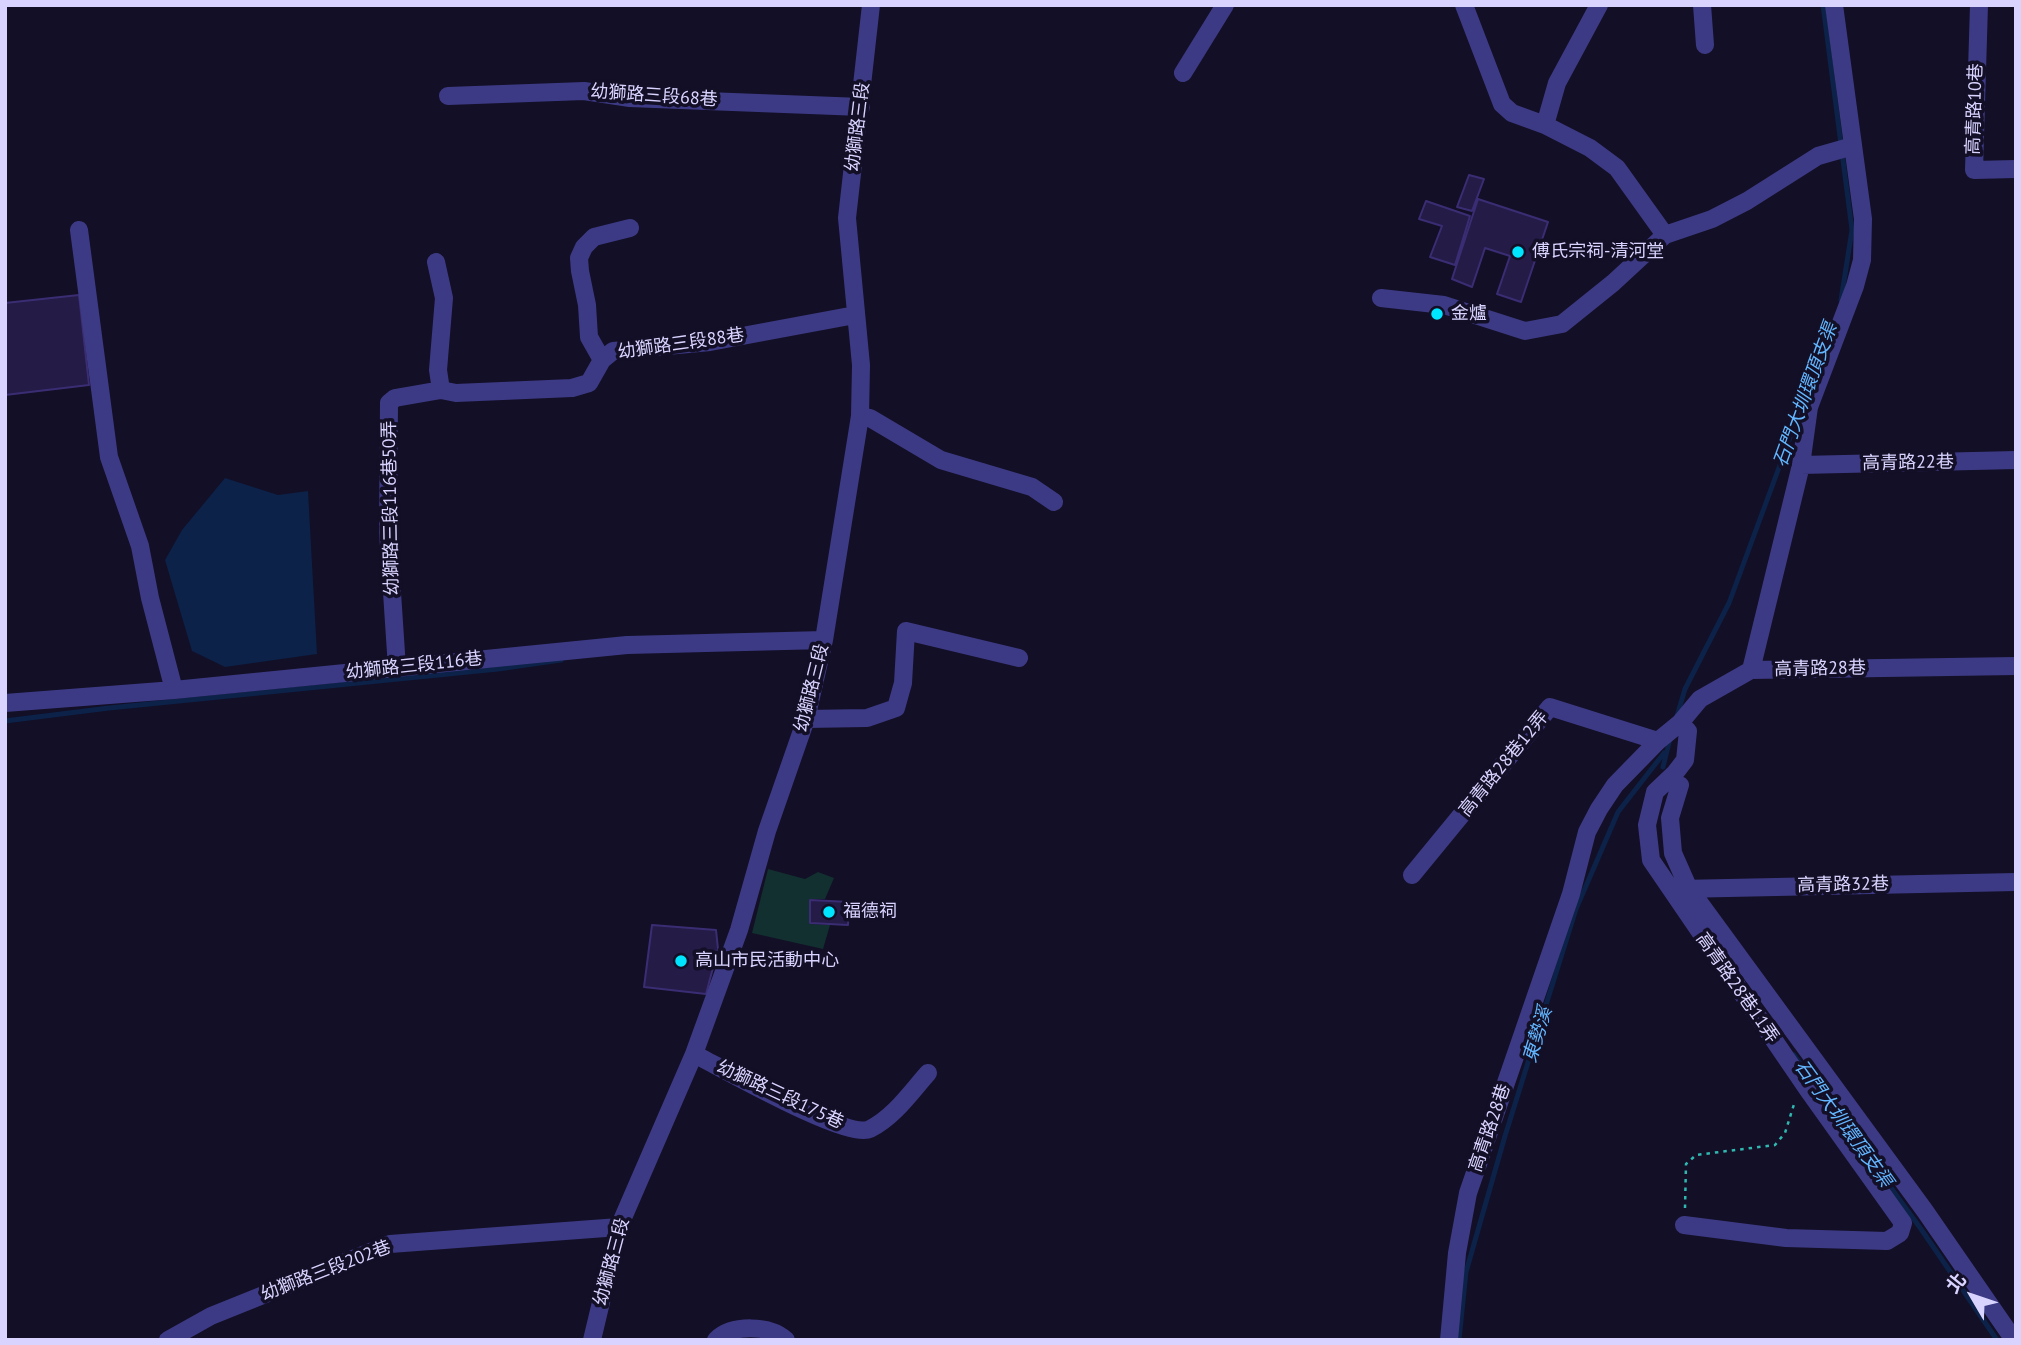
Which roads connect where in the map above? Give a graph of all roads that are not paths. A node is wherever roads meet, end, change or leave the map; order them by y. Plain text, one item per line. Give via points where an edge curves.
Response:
1 (872, 5) edge
2 (1225, 5) edge
3 (1464, 5) edge
4 (1599, 5) edge
5 (1702, 5) edge
6 (1834, 5) edge
7 (1979, 5) edge
8 (1705, 45) dead end
9 (1183, 73) dead end
10 (448, 96) dead end
11 (861, 107) junction
12 (1545, 125) junction
13 (1853, 146) junction
14 (2016, 169) edge
15 (631, 228) dead end
16 (79, 230) dead end
17 (1665, 235) junction
18 (436, 262) dead end
19 (1381, 298) dead end
20 (855, 315) junction
21 (602, 360) junction
22 (441, 390) junction
23 (860, 416) junction
24 (2016, 460) edge
25 (1801, 465) junction
26 (1054, 502) dead end
27 (824, 640) junction
28 (1019, 658) dead end
29 (2016, 666) edge
30 (397, 668) junction
31 (1751, 670) junction
32 (174, 690) junction
33 (5, 702) edge
34 (806, 719) junction
35 (1680, 723) junction
36 (1658, 741) junction
37 (1681, 785) dead end
38 (1412, 876) dead end
39 (2016, 882) edge
40 (1688, 887) junction
41 (1670, 891) junction
42 (694, 1054) junction
43 (928, 1073) dead end
44 (1684, 1225) road end
45 (619, 1227) junction
46 (168, 1340) edge
47 (592, 1340) edge
48 (716, 1340) edge
49 (786, 1340) edge
50 (1449, 1340) edge
51 (2014, 1340) edge

1 - 11 street, 幼獅路三段
2 - 9 street
3 - 12 street via 1502,104 1512,113
4 - 12 street via 1557,83
5 - 8 street
6 - 13 street, 高青路28巷
7 - 14 street, 高青路10巷 via 1973,170
10 - 11 street, 幼獅路三段68巷 via 584,91 630,98
11 - 20 street, 幼獅路三段 via 847,218
12 - 17 street via 1617,168
13 - 17 street via 1818,156 1747,201
13 - 25 street, 高青路28巷 via 1863,219 1862,260 1810,407
15 - 21 street via 594,237 579,258 589,337
16 - 32 street via 109,457 140,546
17 - 19 street via 1562,324 1525,331 1444,305
18 - 22 street via 444,298 438,370
20 - 21 street, 幼獅路三段88巷 via 710,342 613,351
20 - 23 street, 幼獅路三段
21 - 22 street, 幼獅路三段88巷 via 589,383 572,388
22 - 30 street, 幼獅路三段116巷50弄 via 389,403 388,532
23 - 26 street via 941,460 1032,487
23 - 27 street, 幼獅路三段
24 - 25 street, 高青路22巷
25 - 31 street, 高青路28巷
27 - 30 street, 幼獅路三段116巷 via 627,645
27 - 34 street, 幼獅路三段
28 - 34 street via 906,631 903,683 896,708 867,718
29 - 31 street, 高青路28巷
30 - 32 street, 幼獅路三段116巷
31 - 35 street, 高青路28巷 via 1700,699
32 - 33 street, 幼獅路三段116巷
34 - 42 street, 幼獅路三段
35 - 36 street, 高青路28巷
35 - 41 street, 高青路28巷11弄 via 1688,731 1685,760 1655,792 1647,825 1651,860
36 - 38 street, 高青路28巷12弄 via 1550,707
36 - 50 street, 高青路28巷 via 1615,785 1587,832 1571,894 1468,1192
37 - 40 street via 1670,818 1673,853
39 - 40 street, 高青路32巷
40 - 41 street, 高青路32巷
40 - 51 street
41 - 44 street, 高青路28巷11弄 via 1903,1223 1900,1233 1887,1241 1799,1238
42 - 43 street, 幼獅路三段175巷 via 856,1131 869,1130 893,1112
42 - 45 street, 幼獅路三段
45 - 46 street, 幼獅路三段202巷 via 390,1244 211,1316
45 - 47 street, 幼獅路三段
48 - 49 street via 740,1327 779,1334

